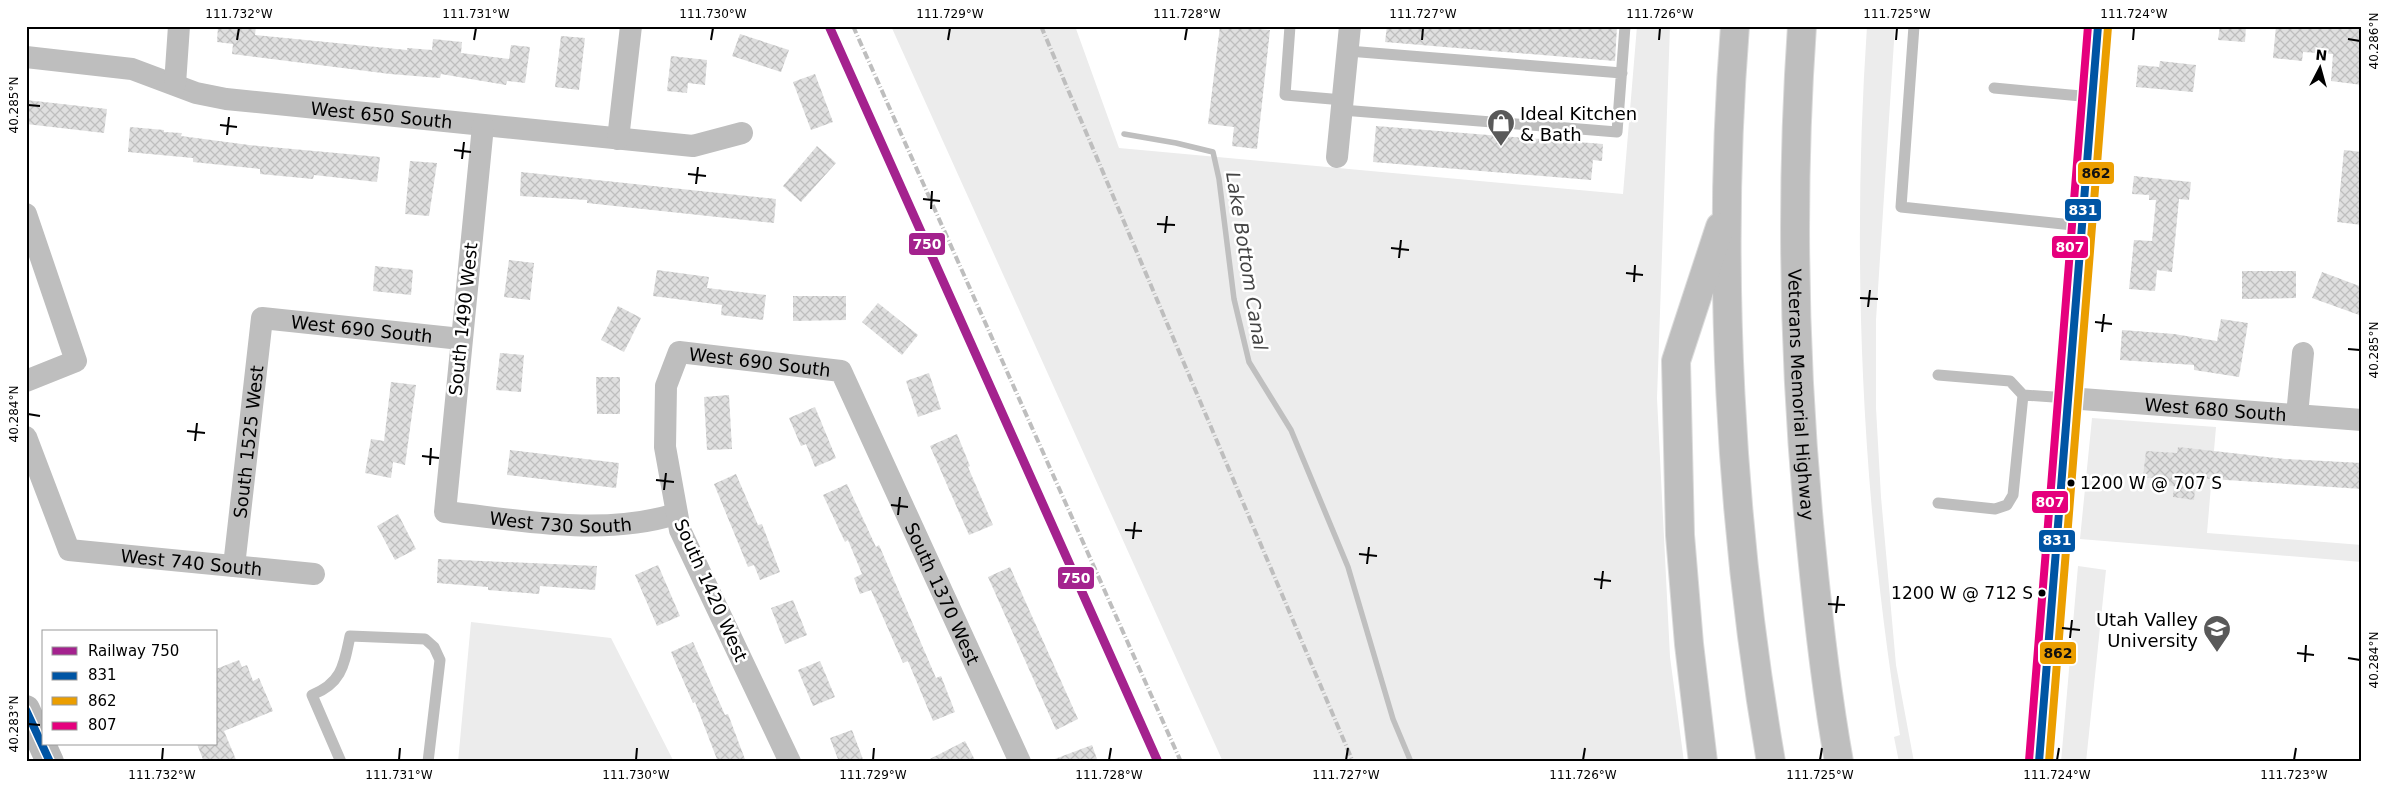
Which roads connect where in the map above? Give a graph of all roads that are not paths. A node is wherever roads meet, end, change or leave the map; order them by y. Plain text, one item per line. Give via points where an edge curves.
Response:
1 (179, 26) edge
2 (631, 26) edge
3 (1290, 26) edge
4 (1350, 26) edge
5 (1625, 26) edge
6 (1735, 26) edge
7 (1802, 26) edge
8 (1914, 26) edge
9 (2098, 26) edge
10 (1348, 51) junction
11 (26, 57) edge
12 (1622, 73) junction
13 (175, 84) junction
14 (1994, 88) dead end
15 (2092, 97) junction
16 (1342, 105) junction
17 (484, 126) junction
18 (742, 133) dead end
19 (618, 138) junction
20 (1337, 157) dead end
21 (1728, 204) junction
22 (26, 214) edge
23 (2082, 226) junction
24 (262, 318) joint
25 (461, 340) junction
26 (679, 352) joint
27 (2303, 353) dead end
28 (841, 371) joint
29 (1938, 375) dead end
30 (26, 381) edge
31 (2023, 395) junction
32 (2068, 398) junction
33 (2297, 415) junction
34 (2362, 420) edge
35 (28, 448) edge
36 (1938, 503) dead end
37 (445, 512) joint
38 (676, 514) junction
39 (234, 566) junction
40 (314, 574) dead end
41 (26, 710) edge
42 (42, 745) edge
43 (43, 746) edge
44 (50, 762) edge
45 (341, 762) edge
46 (428, 762) edge
47 (790, 762) edge
48 (1020, 762) edge
49 (1702, 762) edge
50 (1771, 762) edge
51 (1839, 762) edge
52 (2039, 762) edge

1 - 13 street
2 - 19 street
3 - 16 lane via 1285,95
4 - 10 street
5 - 12 lane
6 - 21 highway
7 - 51 highway, Veterans Memorial Highway via 1795,213 1802,440 1822,652
8 - 23 lane via 1901,207
9 - 15 main road
10 - 12 lane
10 - 16 street
11 - 13 street, West 650 South via 132,69
12 - 16 lane via 1617,132
13 - 17 street, West 650 South via 196,93 226,99
14 - 15 lane
15 - 23 main road
16 - 20 street
17 - 19 street, West 650 South
17 - 25 street, South 1490 West
18 - 19 street, West 650 South via 693,146
21 - 49 highway via 1676,361 1680,535 1688,644
21 - 50 highway via 1729,316 1737,480 1754,647
22 - 30 street via 76,361
23 - 32 main road
24 - 25 street, West 690 South
24 - 39 street, South 1525 West
25 - 37 street, South 1490 West
26 - 28 street, West 690 South
26 - 38 street, South 1420 West via 666,386 665,438
27 - 33 street
28 - 48 street, South 1370 West
29 - 31 lane via 2010,381
31 - 32 lane
31 - 36 lane via 2013,495 2007,505 1995,509
32 - 33 street, West 680 South
32 - 52 main road
33 - 34 street, West 680 South
35 - 39 street, West 740 South via 69,550
37 - 38 street, West 730 South via 579,526 650,522
38 - 47 street, South 1420 West via 680,530
39 - 40 street, West 740 South
41 - 42 main road
43 - 44 main road
45 - 46 lane via 312,695 325,689 339,675 350,636 425,639 434,647 440,660

